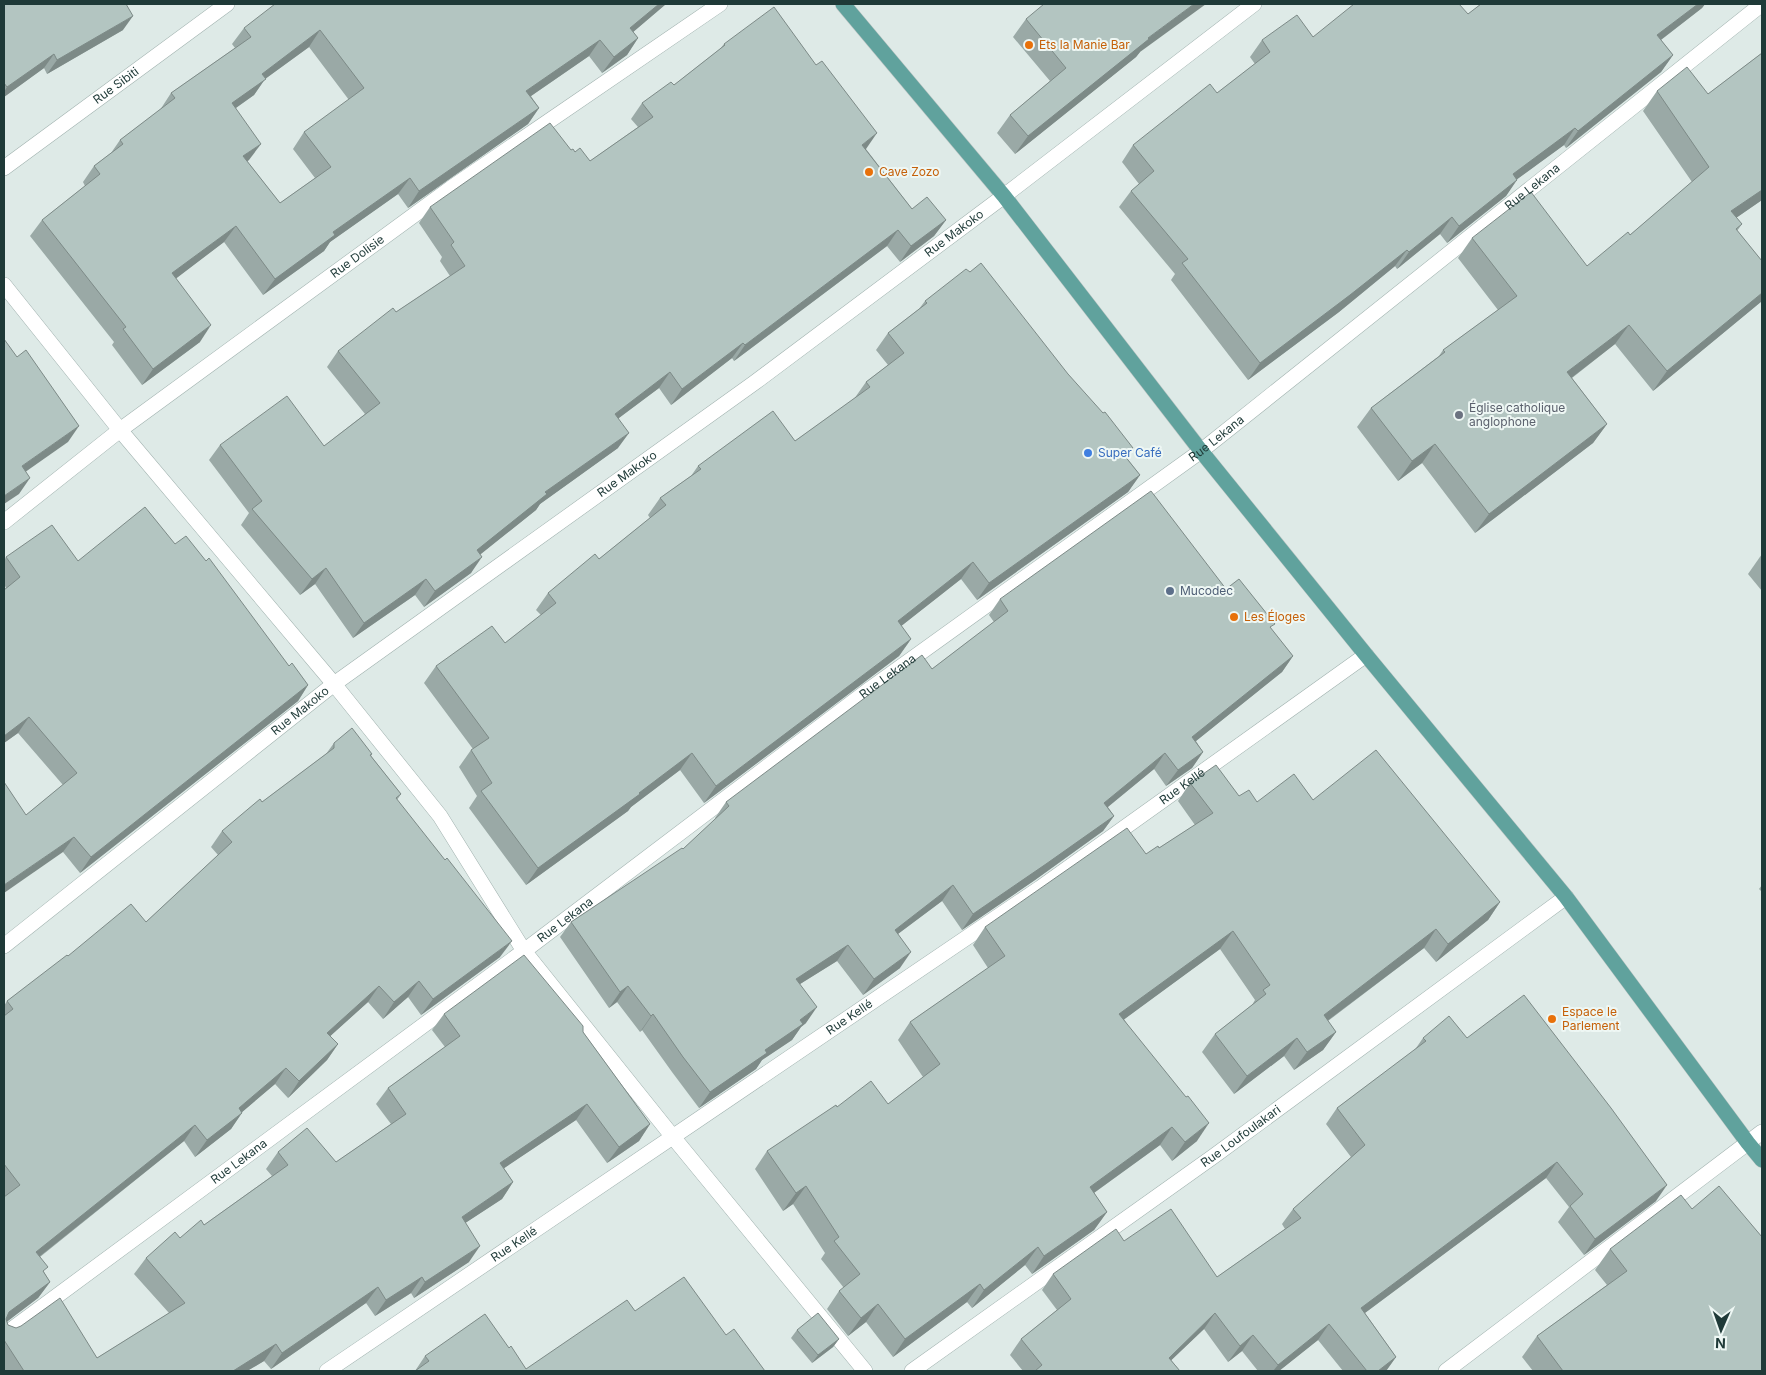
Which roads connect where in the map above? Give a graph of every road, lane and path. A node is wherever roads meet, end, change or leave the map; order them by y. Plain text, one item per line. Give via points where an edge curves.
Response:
1 (227, 4) edge
2 (720, 4) edge
3 (843, 4) edge
4 (1254, 4) edge
5 (1762, 4) edge
6 (4, 168) edge
7 (1004, 196) junction
8 (4, 285) edge
9 (120, 430) junction
10 (1201, 451) junction
11 (4, 522) edge
12 (1366, 656) junction
13 (334, 684) junction
14 (1566, 897) junction
15 (4, 946) edge
16 (524, 951) junction
17 (1762, 1132) edge
18 (673, 1137) junction
19 (1748, 1144) junction
20 (1762, 1160) edge
21 (4, 1335) edge
22 (327, 1371) edge
23 (866, 1371) edge
24 (912, 1371) edge
25 (1446, 1371) edge

1 - 6 street, Rue Sibiti
2 - 9 street, Rue Dolisie via 451,188
3 - 7 main road
4 - 7 street, Rue Makoko
5 - 10 street, Rue Lekana
7 - 10 main road
7 - 13 street, Rue Makoko via 754,383
8 - 9 street
9 - 11 street, Rue Dolisie
9 - 13 street
10 - 12 main road
10 - 16 street, Rue Lekana via 870,689
12 - 14 main road
12 - 18 street, Rue Kellé via 1040,888
13 - 15 street, Rue Makoko
13 - 16 street via 440,816
14 - 19 main road
14 - 24 street, Rue Loufoulakari via 1214,1156
16 - 18 street
16 - 21 street, Rue Lekana
17 - 19 street
18 - 22 street, Rue Kellé
18 - 23 street
19 - 20 main road
19 - 25 street

